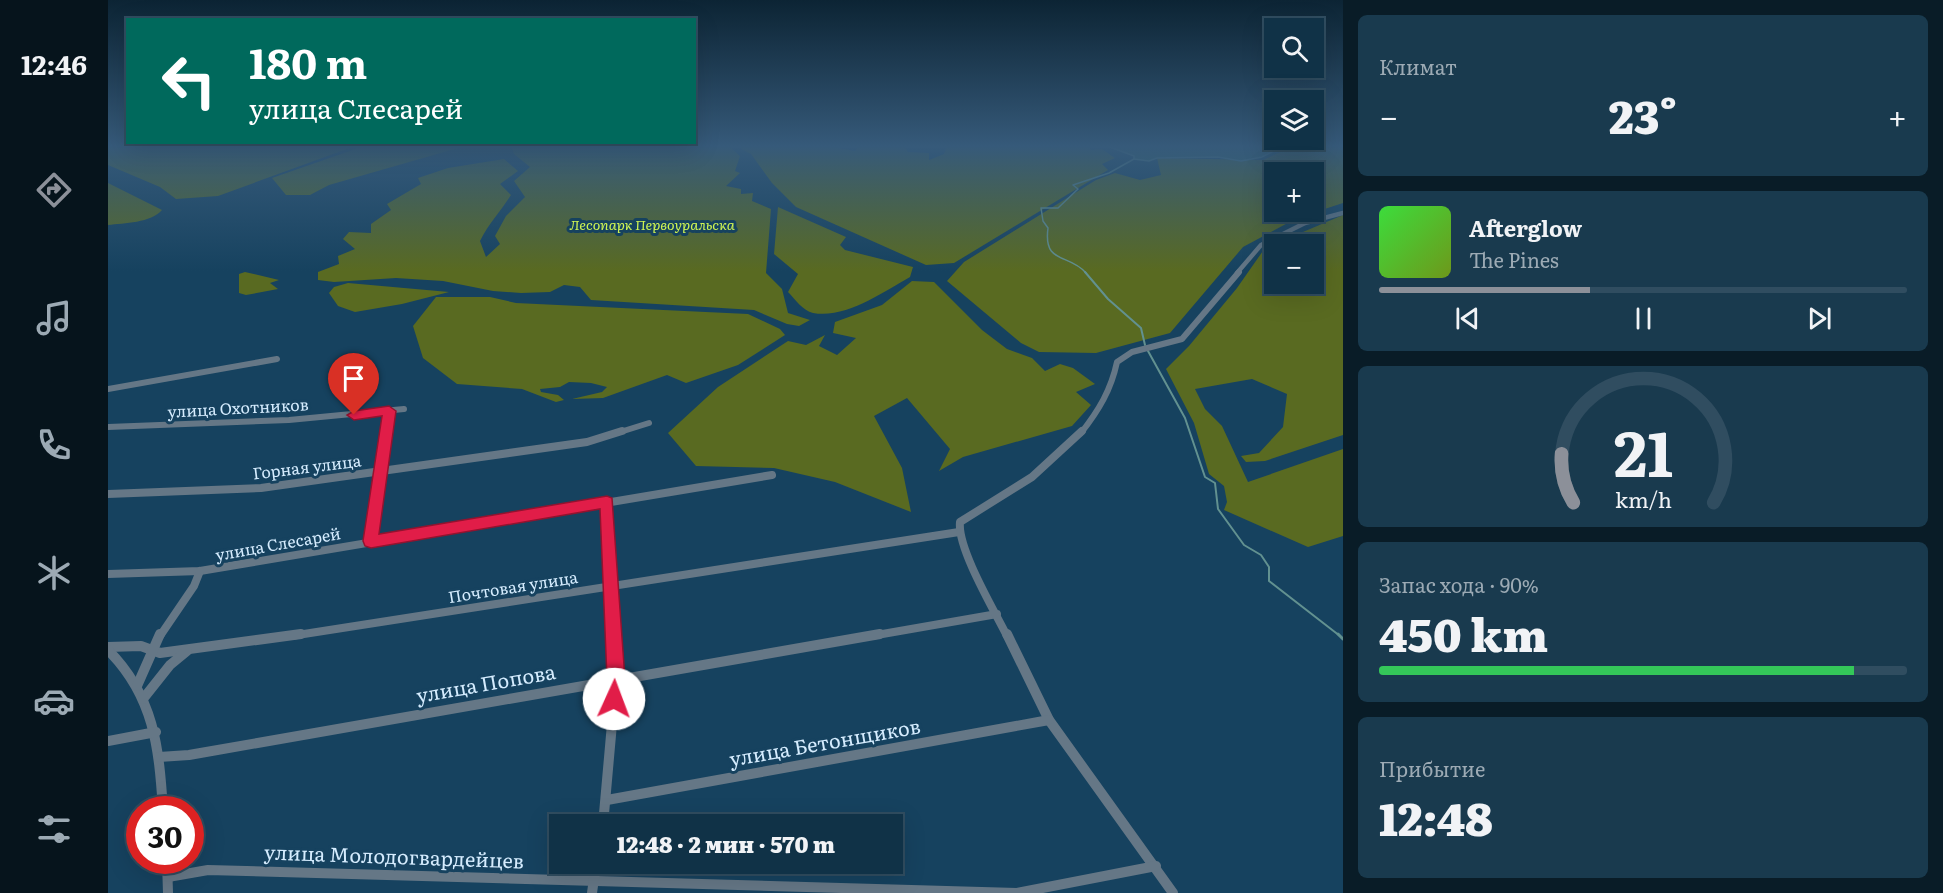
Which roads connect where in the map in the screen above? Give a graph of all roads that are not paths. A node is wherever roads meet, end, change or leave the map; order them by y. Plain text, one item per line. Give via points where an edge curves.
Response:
1 (1343, 213) edge
2 (278, 359) dead end
3 (108, 389) edge
4 (404, 409) dead end
5 (389, 411) junction
6 (649, 423) dead end
7 (108, 427) edge
8 (380, 471) junction
9 (772, 476) dead end
10 (108, 494) edge
11 (607, 502) junction
12 (959, 532) junction
13 (371, 541) junction
14 (200, 572) junction
15 (108, 574) edge
16 (612, 586) junction
17 (997, 614) junction
18 (108, 648) edge
19 (152, 649) junction
20 (187, 651) junction
21 (616, 679) junction
22 (137, 687) junction
23 (143, 699) junction
24 (1049, 720) junction
25 (156, 732) junction
26 (108, 741) edge
27 (159, 757) junction
28 (163, 796) edge
29 (607, 800) junction
30 (605, 814) edge
31 (1156, 866) junction
32 (168, 874) edge
33 (595, 874) edge
34 (168, 877) junction
35 (594, 881) junction
36 (168, 893) edge
37 (592, 893) edge
38 (1173, 893) edge

1 - 12 street via 1305,223 1261,245 1182,339 1172,345 1126,353 1117,362 1116,376 1098,411 1076,438 1006,496 960,522
2 - 3 street
4 - 5 street, улица Охотников
5 - 7 street, улица Охотников via 289,420
5 - 8 street
6 - 8 street, Горная улица via 587,442
8 - 10 street, Горная улица via 261,488
8 - 13 street
9 - 11 street, улица Слесарей
11 - 13 street, улица Слесарей
11 - 16 street
12 - 16 street, Почтовая улица
12 - 17 street
13 - 14 street, улица Слесарей
14 - 15 street, улица Слесарей
14 - 19 street
16 - 20 street, Почтовая улица
16 - 21 street
17 - 21 street, улица Попова
17 - 24 street
18 - 19 street, Почтовая улица via 125,645
18 - 22 street
19 - 20 street, Почтовая улица via 160,653
19 - 22 street
20 - 23 street
21 - 27 street, улица Попова via 189,755
21 - 29 street
22 - 23 street
23 - 25 street
24 - 29 street, улица Бетонщиков
24 - 31 street
25 - 26 street
25 - 27 street
27 - 28 street
29 - 30 street
31 - 35 street, улица Молодогвардейцев via 1017,893
31 - 38 street
32 - 34 street
33 - 35 street
34 - 35 street, улица Молодогвардейцев via 208,870
34 - 36 street
35 - 37 street

